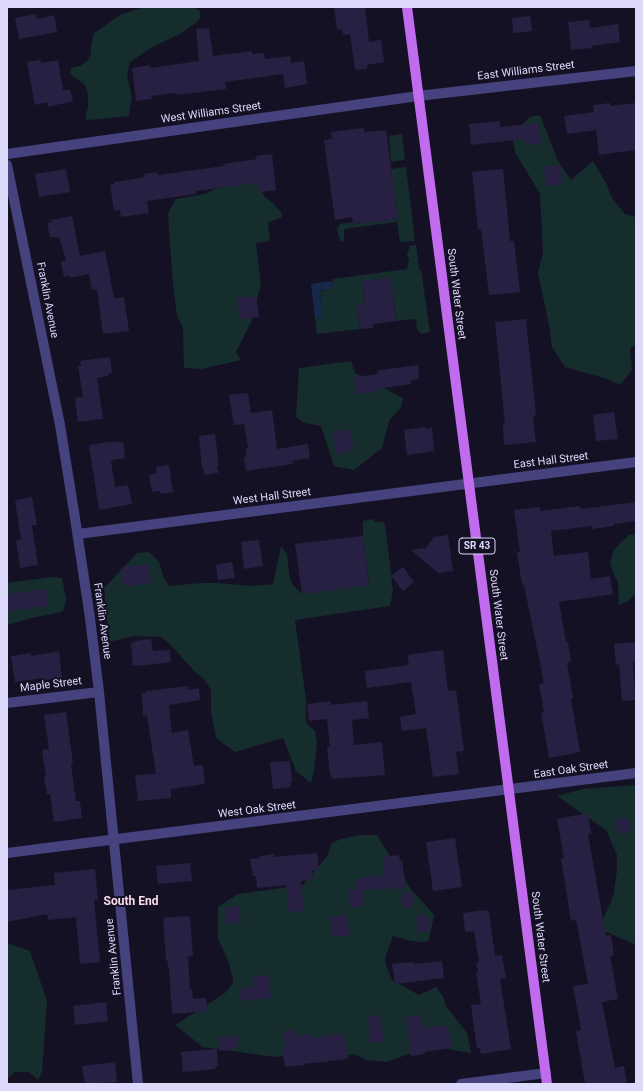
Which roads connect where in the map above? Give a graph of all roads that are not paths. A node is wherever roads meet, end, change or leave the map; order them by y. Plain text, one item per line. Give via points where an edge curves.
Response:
1 (407, 7) edge
2 (636, 71) edge
3 (418, 96) junction
4 (7, 154) edge
5 (7, 165) edge
6 (636, 462) edge
7 (469, 484) junction
8 (78, 534) junction
9 (99, 692) junction
10 (7, 703) edge
11 (636, 773) edge
12 (509, 790) junction
13 (114, 840) junction
14 (7, 853) edge
15 (546, 1073) junction
16 (138, 1084) edge
17 (461, 1084) edge
18 (547, 1084) edge

1 - 3 main road, South Water Street / SR 43
2 - 3 street, East Williams Street
3 - 4 street, West Williams Street
3 - 7 main road, South Water Street / SR 43
5 - 8 street, Franklin Avenue via 60,425
6 - 7 street, East Hall Street
7 - 8 street, West Hall Street
7 - 12 main road, South Water Street / SR 43
8 - 9 street, Franklin Avenue
9 - 10 street, Maple Street
9 - 13 street, Franklin Avenue
11 - 12 street, East Oak Street
12 - 13 street, West Oak Street
12 - 15 main road, South Water Street / SR 43
13 - 14 street, West Oak Street
13 - 16 street, Franklin Avenue
15 - 17 street
15 - 18 main road, South Water Street / SR 43

